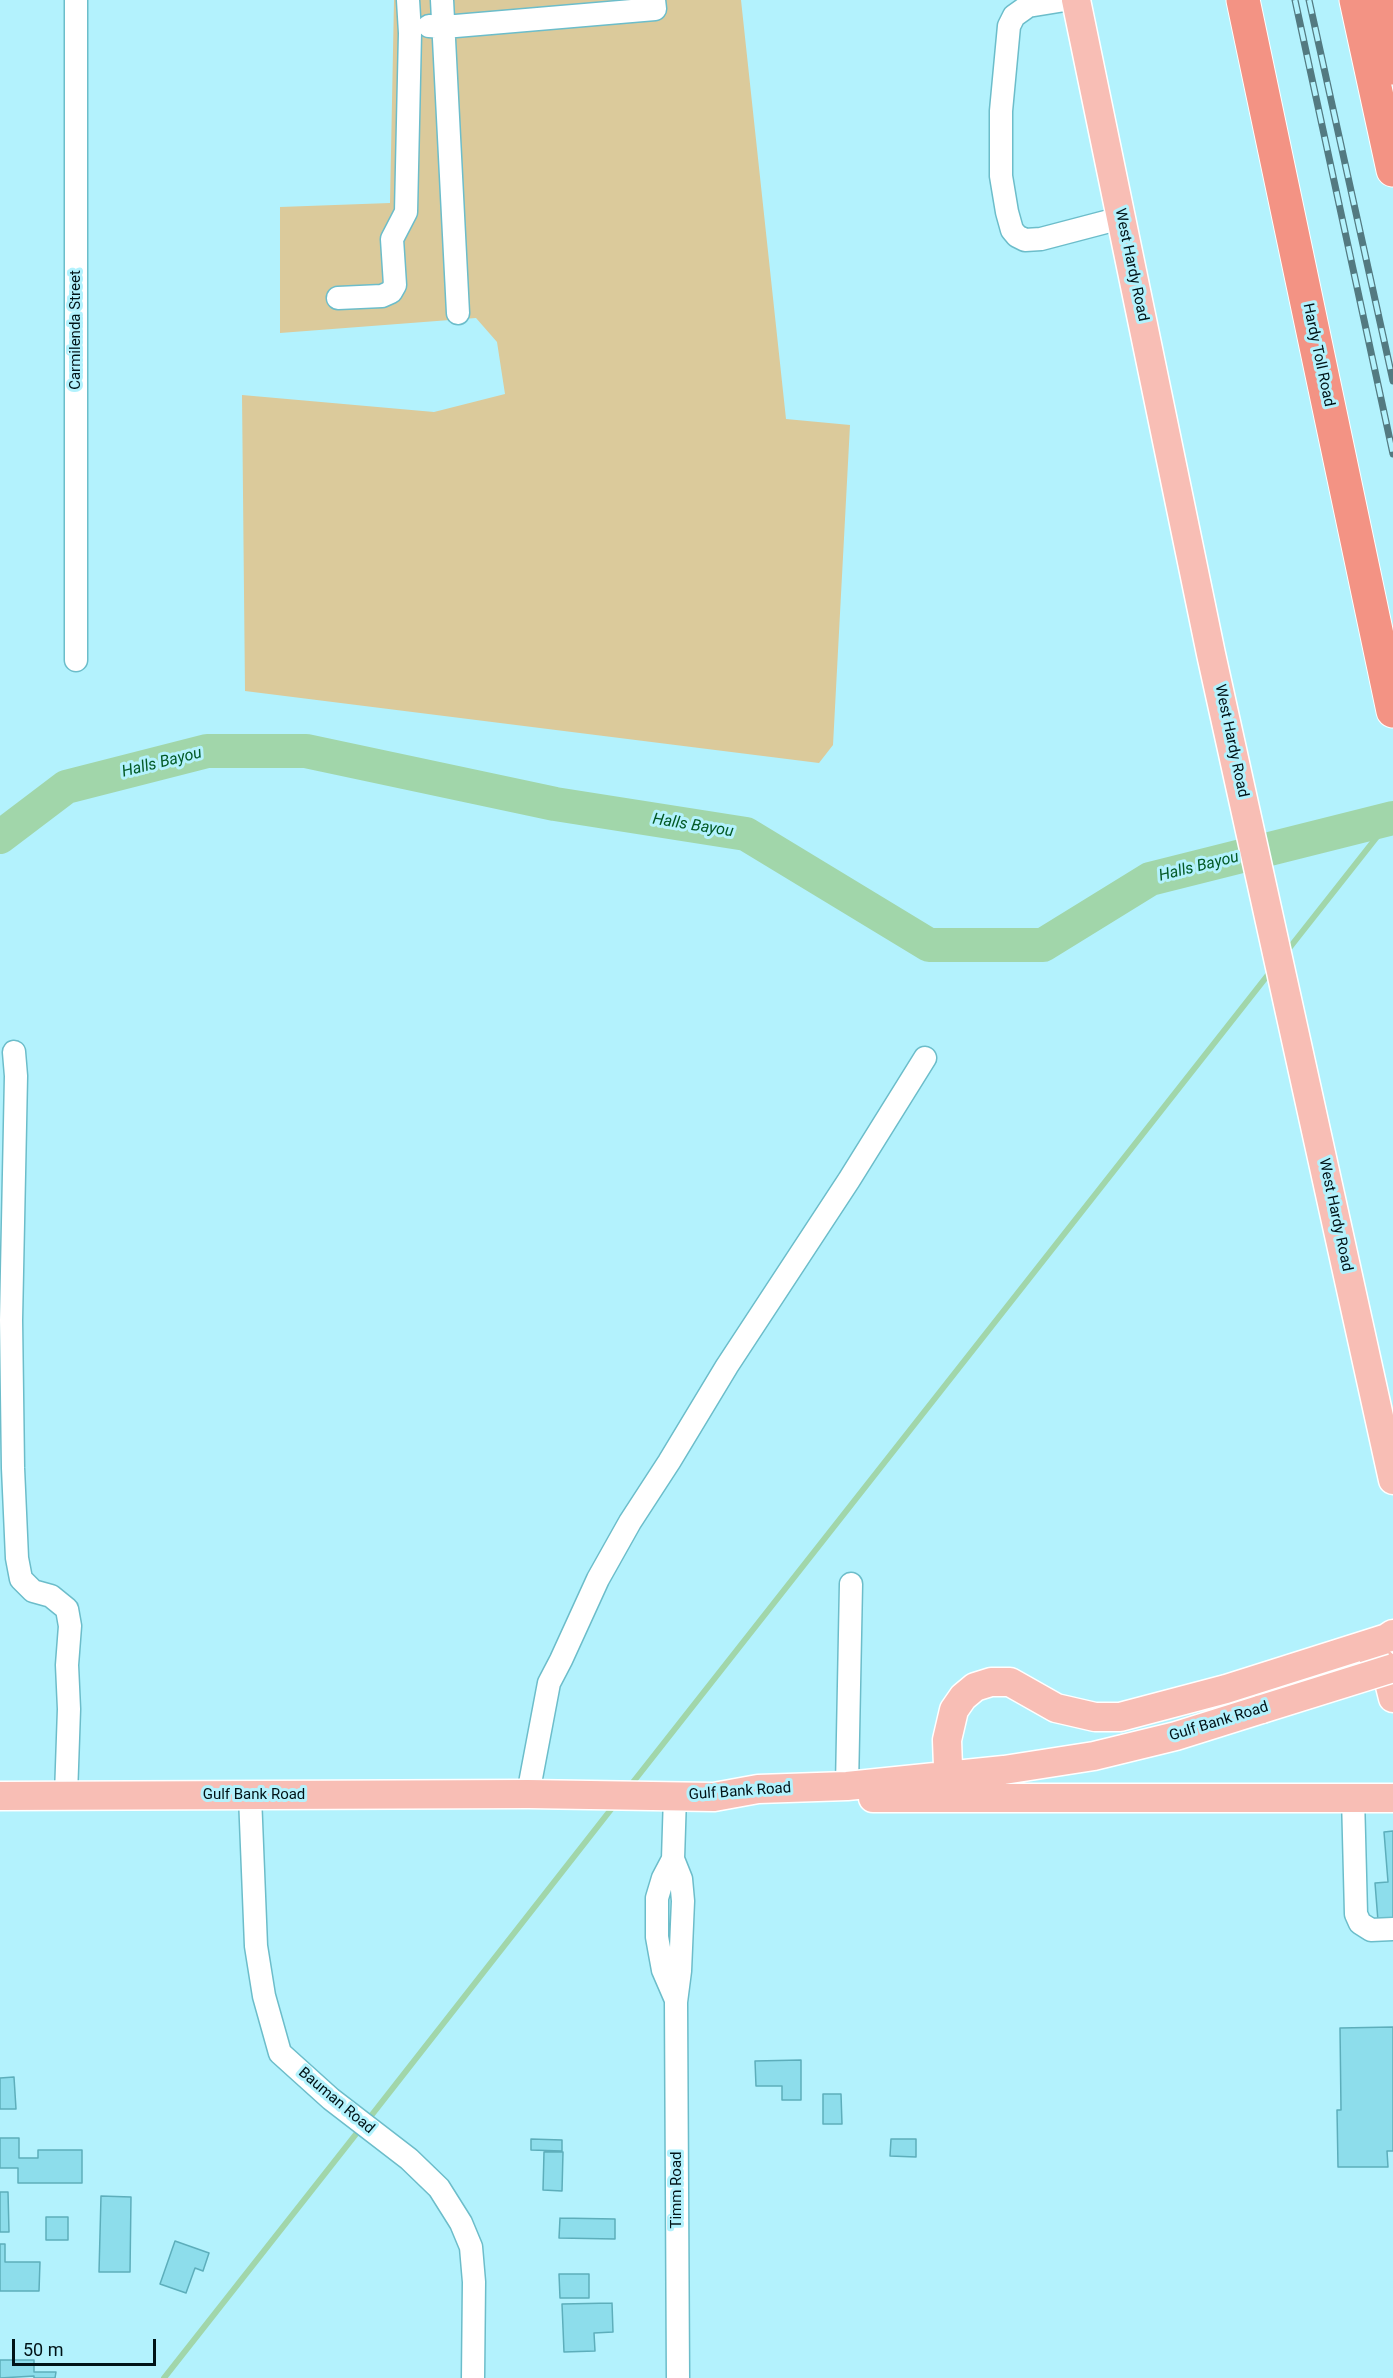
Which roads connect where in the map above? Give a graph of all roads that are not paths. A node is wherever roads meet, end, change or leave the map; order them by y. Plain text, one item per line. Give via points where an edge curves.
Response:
1 (76, 0) edge
2 (408, 0) edge
3 (442, 0) edge
4 (654, 0) edge
5 (1065, 0) edge
6 (1076, 0) edge
7 (1243, 0) edge
8 (1356, 0) edge
9 (1383, 0) edge
10 (410, 25) junction
11 (444, 27) junction
12 (1393, 68) edge
13 (1393, 170) edge
14 (1121, 218) junction
15 (338, 298) dead end
16 (458, 313) dead end
17 (76, 660) dead end
18 (1393, 711) edge
19 (14, 1052) dead end
20 (925, 1058) dead end
21 (1393, 1480) edge
22 (851, 1584) dead end
23 (1393, 1634) edge
24 (1353, 1649) junction
25 (1393, 1668) edge
26 (1393, 1698) edge
27 (1393, 1775) edge
28 (847, 1786) junction
29 (948, 1786) junction
30 (528, 1794) junction
31 (66, 1795) junction
32 (0, 1796) edge
33 (250, 1796) junction
34 (666, 1796) junction
35 (714, 1797) junction
36 (1372, 1798) edge
37 (1393, 1929) edge
38 (473, 2378) edge
39 (678, 2378) edge

1 - 17 street, Carmilenda Street
2 - 10 street
3 - 11 street
4 - 11 street via 655,9
5 - 14 street via 1028,6 1014,16 1009,26 1001,111 1001,176 1007,212 1012,230 1025,240
6 - 14 main road, West Hardy Road
7 - 18 highway, Hardy Toll Road
8 - 13 highway
9 - 12 highway
10 - 11 street
10 - 15 street via 406,212 392,239 395,285 382,296
11 - 16 street
14 - 21 main road, West Hardy Road
19 - 31 street via 11,1331 17,1558 21,1579 33,1591 51,1596 67,1609 70,1626
20 - 30 street via 727,1366 598,1579 549,1683
22 - 28 street
23 - 24 main road
24 - 26 main road via 1373,1654 1385,1666
24 - 29 main road via 1120,1717 1095,1717 1056,1708 1010,1682 975,1687 954,1710 947,1740
25 - 29 main road, Gulf Bank Road, bridge via 1176,1736 1094,1756 1004,1770
27 - 36 main road
28 - 29 main road, Gulf Bank Road
28 - 35 main road, Gulf Bank Road via 758,1789
29 - 35 main road
29 - 36 main road
30 - 33 main road, Gulf Bank Road
30 - 34 main road, Gulf Bank Road
31 - 32 main road, Gulf Bank Road
31 - 33 main road, Gulf Bank Road
33 - 38 street, Bauman Road via 256,1946 264,1996 280,2053 331,2099 409,2159 439,2188 461,2223 471,2247 474,2282
34 - 35 main road, Gulf Bank Road
34 - 39 street, Timm Road via 673,1859 657,1898 657,1938 663,1970 676,2002
36 - 37 street via 1356,1914 1360,1923 1371,1930

